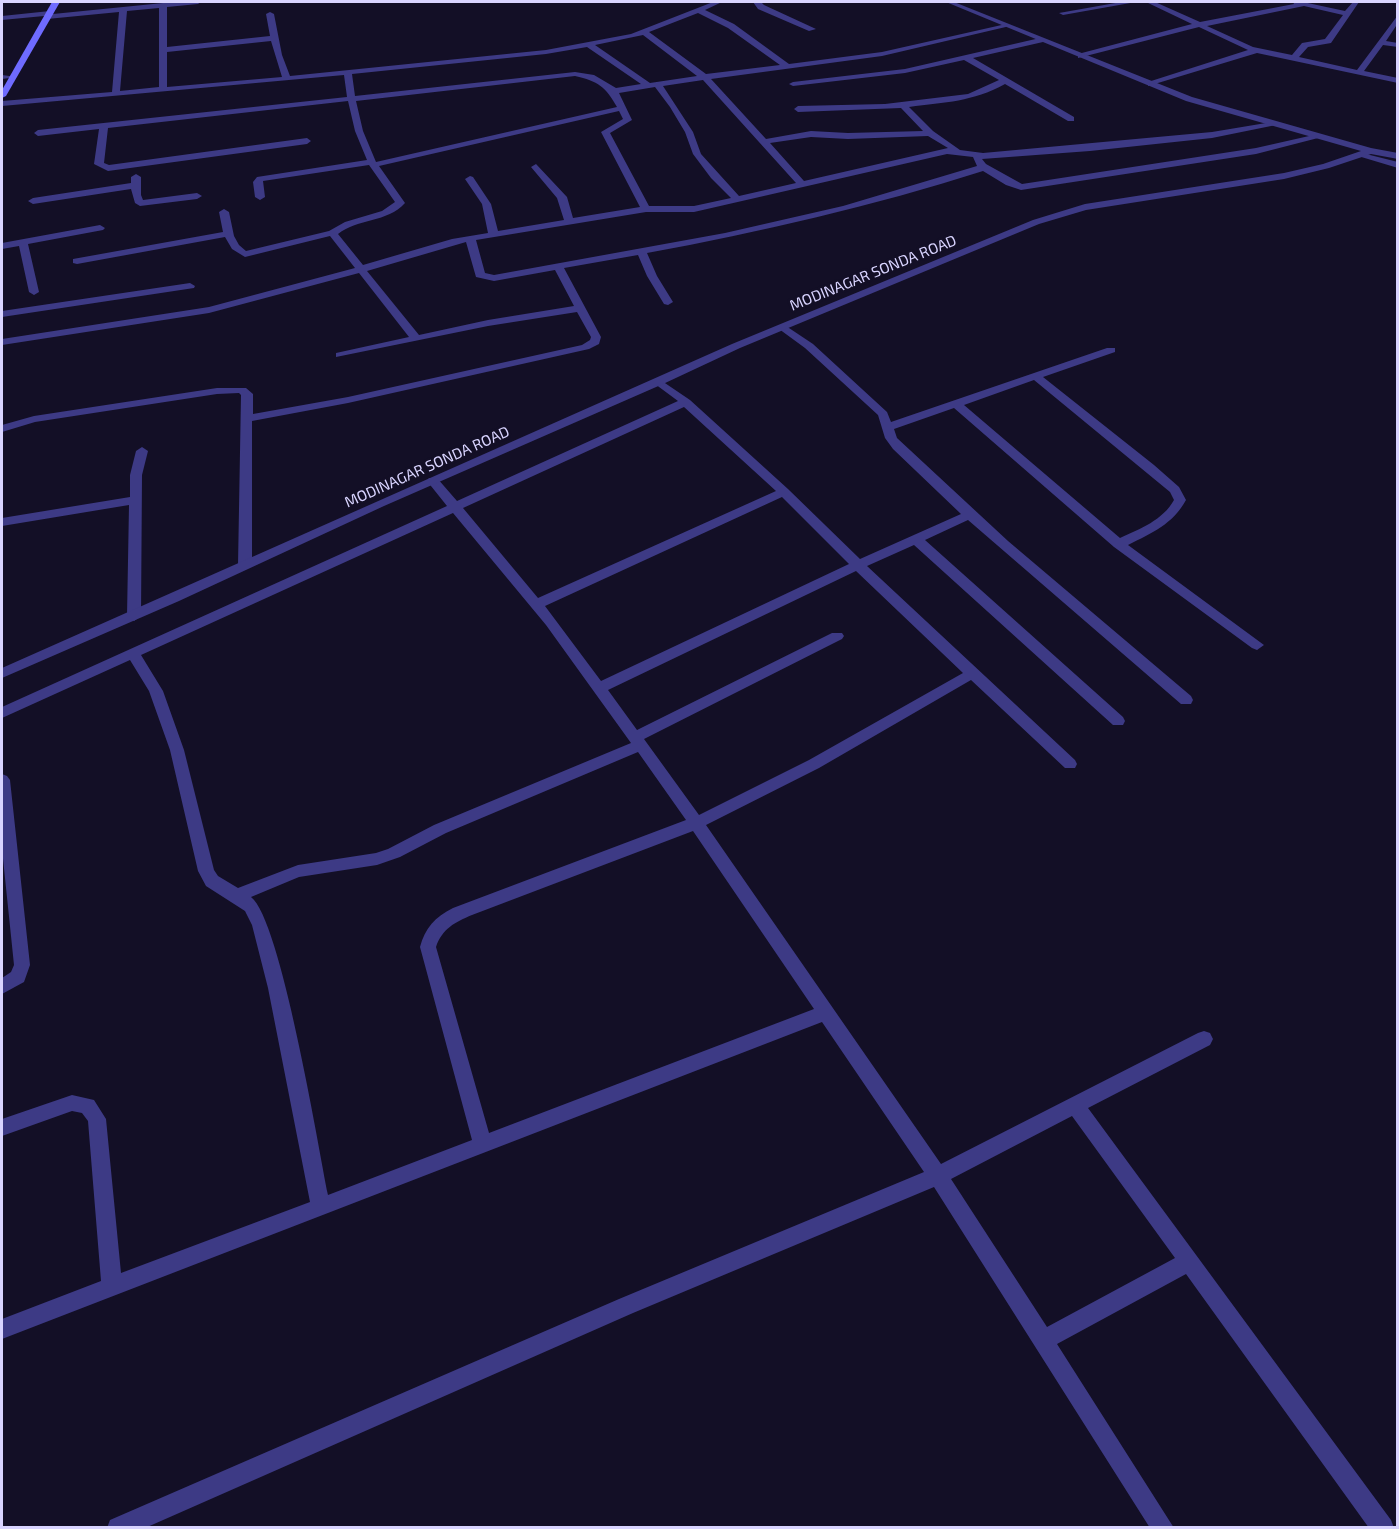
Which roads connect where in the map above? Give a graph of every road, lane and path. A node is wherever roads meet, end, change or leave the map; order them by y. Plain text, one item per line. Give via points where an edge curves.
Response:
1 (56, 2) edge
2 (198, 2) edge
3 (718, 2) edge
4 (756, 2) edge
5 (949, 2) edge
6 (1132, 2) edge
7 (1150, 2) edge
8 (1293, 2) edge
9 (1356, 2) edge
10 (1303, 4) junction
11 (136, 5) edge
12 (163, 5) junction
13 (123, 9) junction
14 (699, 10) junction
15 (270, 14) dead end
16 (1063, 14) dead end
17 (1347, 14) junction
18 (48, 15) junction
19 (1398, 17) edge
20 (2, 18) edge
21 (1199, 25) junction
22 (1006, 26) junction
23 (812, 29) dead end
24 (645, 33) junction
25 (276, 38) junction
26 (1040, 40) junction
27 (1380, 42) junction
28 (589, 45) junction
29 (1398, 45) edge
30 (164, 50) junction
31 (1257, 50) junction
32 (1081, 56) junction
33 (967, 58) junction
34 (1293, 58) junction
35 (787, 66) junction
36 (348, 73) junction
37 (1359, 73) junction
38 (2, 77) edge
39 (13, 77) junction
40 (704, 77) junction
41 (288, 79) junction
42 (1004, 81) junction
43 (1398, 81) edge
44 (793, 84) dead end
45 (1151, 84) junction
46 (652, 85) junction
47 (163, 90) junction
48 (615, 91) junction
49 (116, 94) junction
50 (2, 96) edge
51 (351, 98) junction
52 (2, 104) edge
53 (904, 106) junction
54 (622, 108) junction
55 (798, 109) dead end
56 (1071, 119) dead end
57 (1272, 124) junction
58 (104, 126) junction
59 (38, 133) dead end
60 (930, 133) junction
61 (1318, 137) junction
62 (308, 141) dead end
63 (763, 142) junction
64 (956, 150) junction
65 (1365, 152) junction
66 (976, 154) junction
67 (1398, 156) edge
68 (372, 163) junction
69 (137, 165) junction
70 (1398, 165) edge
71 (982, 166) junction
72 (536, 167) dead end
73 (470, 179) dead end
74 (802, 184) junction
75 (136, 185) junction
76 (197, 196) dead end
77 (260, 196) dead end
78 (737, 199) junction
79 (33, 201) dead end
80 (646, 209) junction
81 (224, 212) dead end
82 (569, 222) junction
83 (100, 228) dead end
84 (332, 232) junction
85 (493, 233) junction
86 (227, 234) junction
87 (470, 238) junction
88 (23, 242) junction
89 (2, 246) edge
90 (641, 250) junction
91 (77, 261) dead end
92 (558, 267) junction
93 (361, 269) junction
94 (190, 286) dead end
95 (34, 292) dead end
96 (668, 302) dead end
97 (581, 308) junction
98 (2, 314) edge
99 (788, 330) junction
100 (416, 338) junction
101 (2, 342) edge
102 (1111, 350) dead end
103 (340, 355) dead end
104 (1035, 376) junction
105 (662, 384) junction
106 (684, 400) junction
107 (955, 404) junction
108 (247, 419) junction
109 (888, 427) junction
110 (2, 428) edge
111 (142, 451) dead end
112 (784, 492) junction
113 (445, 494) junction
114 (135, 500) junction
115 (969, 516) junction
116 (2, 522) edge
117 (916, 539) junction
118 (1119, 544) junction
119 (244, 565) junction
120 (858, 565) junction
121 (537, 604) junction
122 (134, 616) junction
123 (837, 636) dead end
124 (1257, 645) dead end
125 (133, 653) junction
126 (2, 673) edge
127 (974, 673) junction
128 (599, 688) junction
129 (1186, 700) dead end
130 (2, 713) edge
131 (1118, 721) dead end
132 (638, 741) junction
133 (1070, 764) dead end
134 (2, 780) edge
135 (696, 823) junction
136 (237, 895) junction
137 (2, 987) edge
138 (825, 1012) junction
139 (1204, 1039) dead end
140 (1075, 1105) junction
141 (2, 1127) edge
142 (482, 1143) junction
143 (938, 1176) junction
144 (320, 1205) junction
145 (1188, 1261) junction
146 (112, 1286) junction
147 (2, 1329) edge
148 (1044, 1340) junction
149 (118, 1527) edge
150 (1163, 1527) edge
151 (1383, 1527) edge

1 - 18 main road
2 - 12 street
3 - 14 street
4 - 23 street
5 - 22 street
6 - 16 street
7 - 21 street
8 - 10 street
9 - 17 street
10 - 17 street
10 - 21 street
11 - 12 street
11 - 13 street
12 - 30 street
13 - 18 street
13 - 49 street
14 - 24 street
14 - 35 street via 732,26
15 - 25 street
17 - 34 street via 1328,41 1305,45
18 - 20 street
18 - 39 main road
19 - 27 street
21 - 31 street
21 - 32 street
22 - 26 street
22 - 35 street via 882,54
24 - 28 street
24 - 40 street
25 - 30 street
25 - 41 street
26 - 32 street
26 - 33 street
27 - 29 street
27 - 37 street
28 - 36 street
28 - 46 street
30 - 47 street
31 - 34 street
31 - 45 street
32 - 45 street
33 - 42 street
33 - 44 street via 905,71
34 - 37 street
35 - 40 street
36 - 41 street
36 - 51 street
37 - 43 street
38 - 39 street
39 - 50 main road
40 - 46 street
40 - 63 street
41 - 47 street
42 - 53 street via 980,94
42 - 56 street
45 - 57 street
46 - 48 street
46 - 78 street via 674,106 697,154
47 - 49 street
48 - 51 street via 591,77 575,74
48 - 54 street
49 - 52 street
51 - 58 street
51 - 68 street
53 - 55 street
53 - 60 street
54 - 68 street
54 - 80 street via 628,120 605,132
57 - 61 street
57 - 66 street via 1212,135 1090,148
58 - 59 street
58 - 69 street via 101,167
60 - 63 street via 812,134
60 - 64 street
61 - 65 street
61 - 71 street via 1256,151 1021,187
62 - 69 street
63 - 74 street
64 - 66 street
64 - 74 street
65 - 67 street
65 - 70 street
65 - 99 street, MODINAGAR SONDA ROAD via 1284,176 1084,207 1026,226
66 - 71 street
68 - 77 street via 260,179
68 - 84 street via 400,203 387,212
69 - 75 street
71 - 90 street via 845,208
72 - 82 street via 562,197
73 - 85 street via 489,207
74 - 78 street
75 - 76 street via 136,200 140,203
75 - 79 street
78 - 80 street via 694,209
80 - 82 street
81 - 86 street
82 - 85 street
83 - 88 street
84 - 86 street via 244,254
84 - 93 street
85 - 87 street
86 - 91 street
87 - 92 street via 477,269 486,278
87 - 93 street
88 - 89 street
88 - 95 street
90 - 92 street
90 - 96 street
92 - 97 street
93 - 100 street
93 - 101 street via 228,306
94 - 98 street
97 - 100 street
97 - 108 street via 596,337 595,342 585,347
99 - 105 street, MODINAGAR SONDA ROAD via 736,346
99 - 109 street via 883,414
100 - 103 street
102 - 104 street
104 - 107 street
104 - 118 street via 1175,490 1180,500 1176,510
105 - 106 street
105 - 113 street, MODINAGAR SONDA ROAD
106 - 112 street
106 - 113 street
107 - 109 street
107 - 118 street
108 - 110 street via 247,394 232,389 34,419
108 - 119 street
109 - 115 street via 897,446
111 - 114 street
112 - 120 street
112 - 121 street
113 - 119 street, MODINAGAR SONDA ROAD
113 - 121 street
113 - 125 street
114 - 116 street
114 - 122 street
115 - 117 street
115 - 129 street
117 - 120 street
117 - 131 street
118 - 124 street
119 - 122 street, MODINAGAR SONDA ROAD
120 - 127 street
120 - 128 street
121 - 128 street
122 - 126 street, MODINAGAR SONDA ROAD
123 - 132 street
125 - 130 street
125 - 136 street via 156,691 177,750 207,871 212,881
127 - 133 street
127 - 135 street via 814,765
128 - 132 street
132 - 135 street
132 - 136 street via 394,853 298,871
134 - 137 street via 21,964 18,977
135 - 138 street
135 - 142 street via 466,910 440,923 431,934 428,946
136 - 144 street via 251,906 266,946
138 - 142 street
138 - 143 street
139 - 140 street
140 - 143 street
140 - 145 street
141 - 146 street via 72,1103 88,1106 97,1119
142 - 144 street
143 - 148 street
143 - 149 street via 626,1306
144 - 146 street
145 - 148 street
145 - 151 street
146 - 147 street
148 - 150 street

